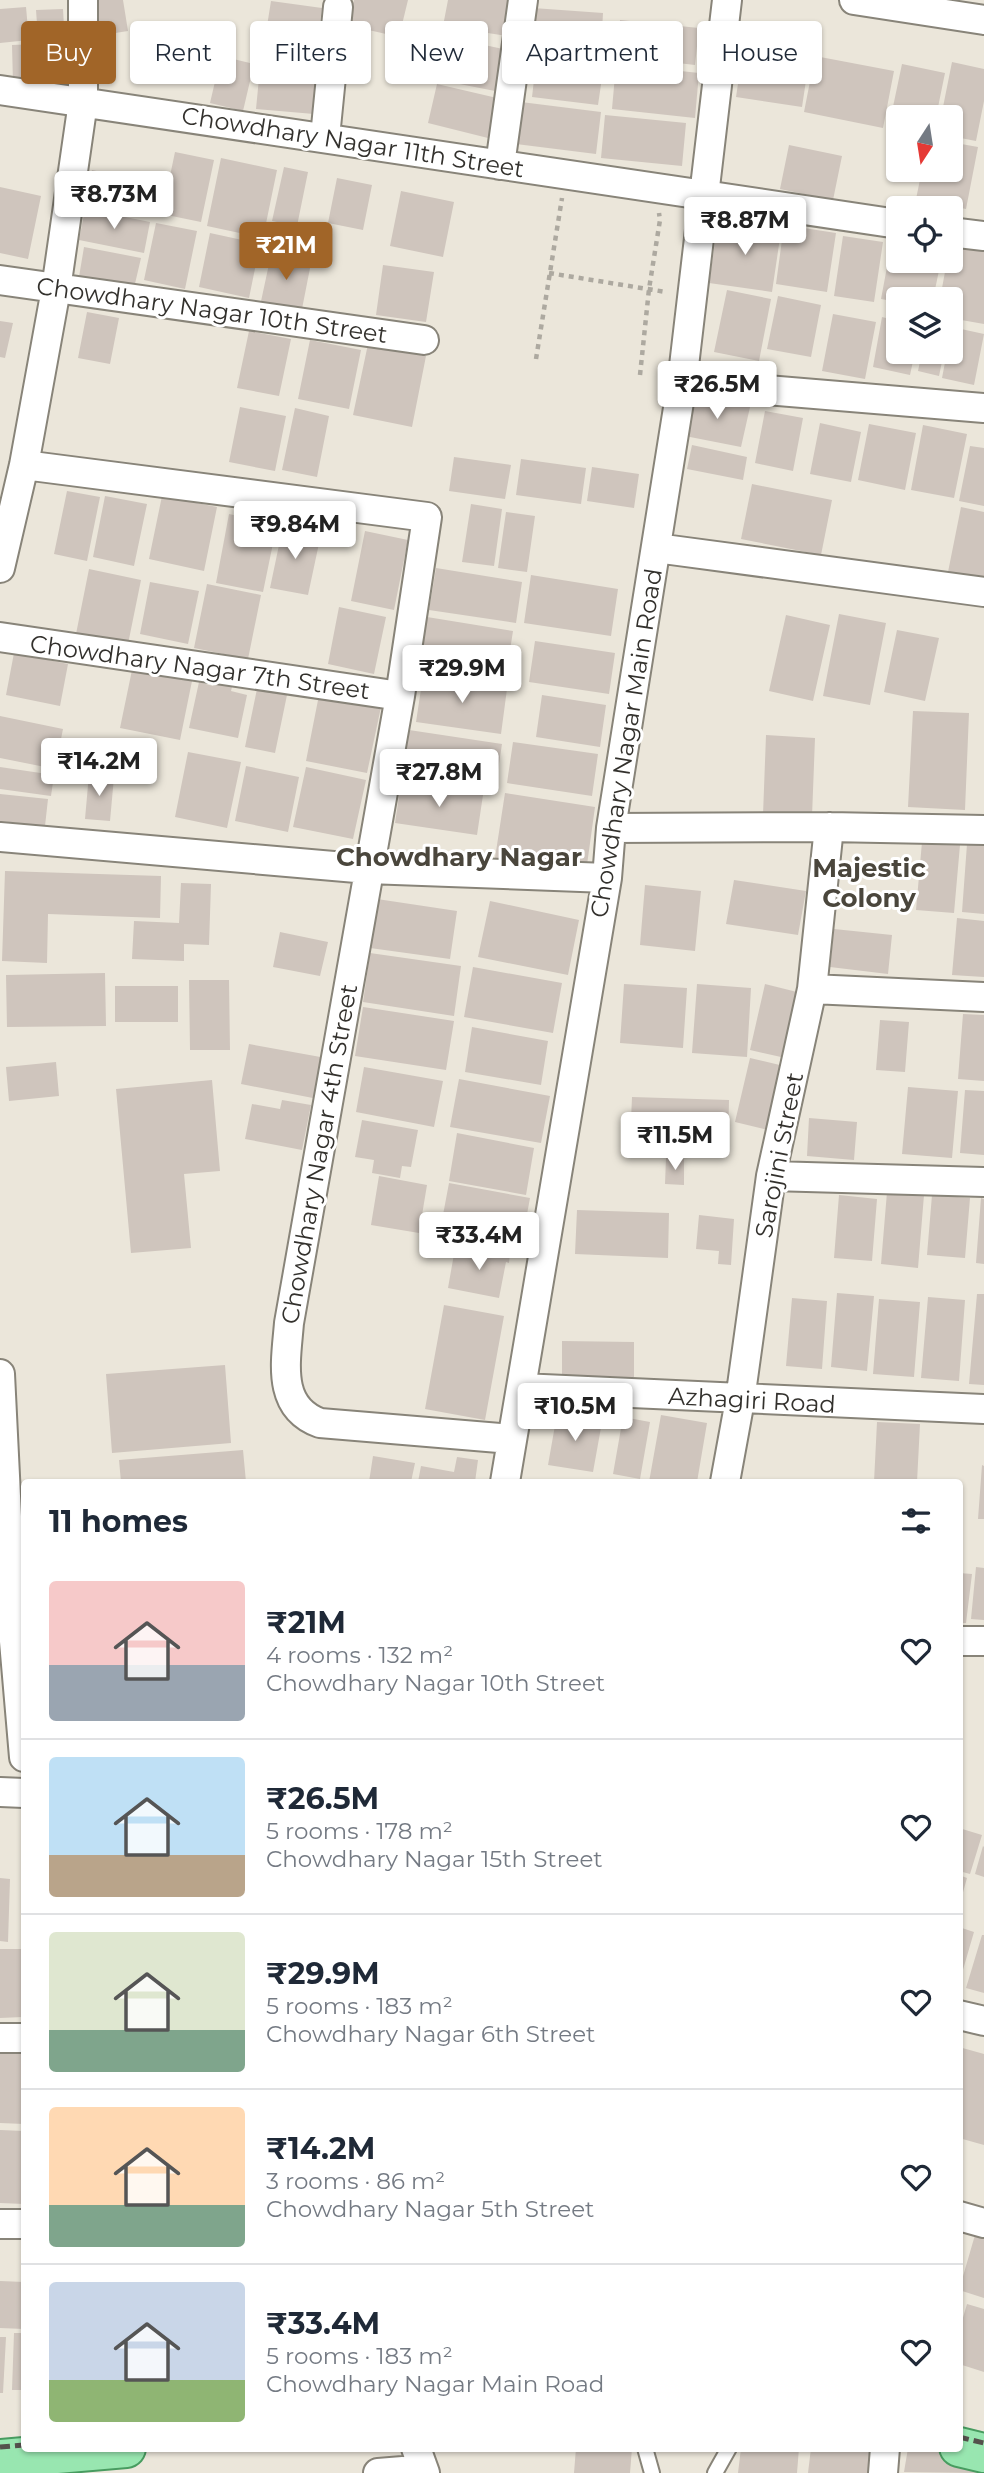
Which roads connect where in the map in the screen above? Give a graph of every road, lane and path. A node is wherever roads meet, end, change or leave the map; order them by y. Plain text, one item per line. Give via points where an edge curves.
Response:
1 (83, 0) edge
2 (523, 0) edge
3 (727, 0) edge
4 (854, 0) edge
5 (338, 7) dead end
6 (984, 20) edge
7 (0, 90) edge
8 (83, 102) junction
9 (325, 137) junction
10 (500, 165) junction
11 (563, 193) dead end
12 (705, 197) junction
13 (654, 207) dead end
14 (886, 222) edge
15 (963, 234) edge
16 (984, 236) edge
17 (550, 274) junction
18 (0, 280) edge
19 (56, 289) junction
20 (649, 289) junction
21 (424, 340) dead end
22 (536, 359) dead end
23 (640, 375) dead end
24 (682, 383) junction
25 (984, 408) edge
26 (24, 465) junction
27 (656, 548) junction
28 (0, 568) edge
29 (984, 592) edge
30 (0, 637) edge
31 (400, 696) junction
32 (829, 827) junction
33 (611, 828) junction
34 (984, 830) edge
35 (0, 837) edge
36 (369, 869) junction
37 (607, 878) junction
38 (812, 989) junction
39 (984, 997) edge
40 (771, 1177) junction
41 (984, 1182) edge
42 (0, 1374) edge
43 (521, 1388) junction
44 (740, 1400) junction
45 (984, 1409) edge
46 (1, 1437) edge
47 (511, 1439) junction
48 (505, 1479) edge
49 (726, 1479) edge
50 (6, 1617) edge
51 (963, 1640) edge
52 (984, 1641) edge
53 (21, 1734) edge
54 (0, 1792) edge
55 (21, 1793) edge
56 (963, 2016) edge
57 (984, 2021) edge
58 (0, 2038) edge
59 (21, 2038) edge
60 (963, 2217) edge
61 (984, 2223) edge
62 (0, 2224) edge
63 (21, 2224) edge
64 (963, 2431) edge
65 (984, 2435) edge
66 (963, 2448) edge
67 (9, 2452) edge
68 (108, 2452) edge
69 (646, 2452) edge
70 (727, 2452) edge
71 (885, 2452) edge
72 (984, 2453) edge
73 (81, 2458) edge
74 (652, 2473) edge
75 (715, 2473) edge
76 (883, 2473) edge

1 - 8 street
2 - 10 street
3 - 12 street, Chowdhary Nagar Main Road
4 - 6 street
5 - 9 street
7 - 8 street, Chowdhary Nagar 11th Street
8 - 9 street, Chowdhary Nagar 11th Street
8 - 19 street
9 - 10 street, Chowdhary Nagar 11th Street
10 - 12 street, Chowdhary Nagar 11th Street
11 - 17 path
12 - 14 street, Chowdhary Nagar 11th Street
12 - 24 street, Chowdhary Nagar Main Road
13 - 20 path via 660,220
15 - 16 street
17 - 20 path
17 - 22 path
18 - 19 street, Chowdhary Nagar 10th Street
19 - 21 street, Chowdhary Nagar 10th Street
19 - 26 street
20 - 23 path
24 - 25 street
24 - 27 street, Chowdhary Nagar Main Road
26 - 28 street
26 - 31 street, Chowdhary Nagar 4th Street via 427,517
27 - 29 street
27 - 33 street, Chowdhary Nagar Main Road
30 - 31 street, Chowdhary Nagar 7th Street
31 - 36 street, Chowdhary Nagar 4th Street
32 - 33 street
32 - 34 street
32 - 38 street, Sarojini Street
33 - 37 street, Chowdhary Nagar Main Road
35 - 36 street
36 - 37 street
36 - 47 street, Chowdhary Nagar 4th Street via 289,1323 288,1385 295,1407 320,1423
37 - 43 street, Chowdhary Nagar Main Road
38 - 39 street
38 - 40 street, Sarojini Street
40 - 41 street
40 - 44 street, Sarojini Street
42 - 46 street
43 - 44 street, Azhagiri Road
43 - 47 street, Chowdhary Nagar Main Road
44 - 45 street, Azhagiri Road
44 - 49 street, Sarojini Street
46 - 50 street
47 - 48 street, Chowdhary Nagar Main Road
50 - 53 street
51 - 52 street
54 - 55 street
56 - 57 street
58 - 59 street
60 - 61 street
62 - 63 street
64 - 65 main road
66 - 72 main road
67 - 73 main road
68 - 73 main road
69 - 74 lane
70 - 75 lane
71 - 76 street

